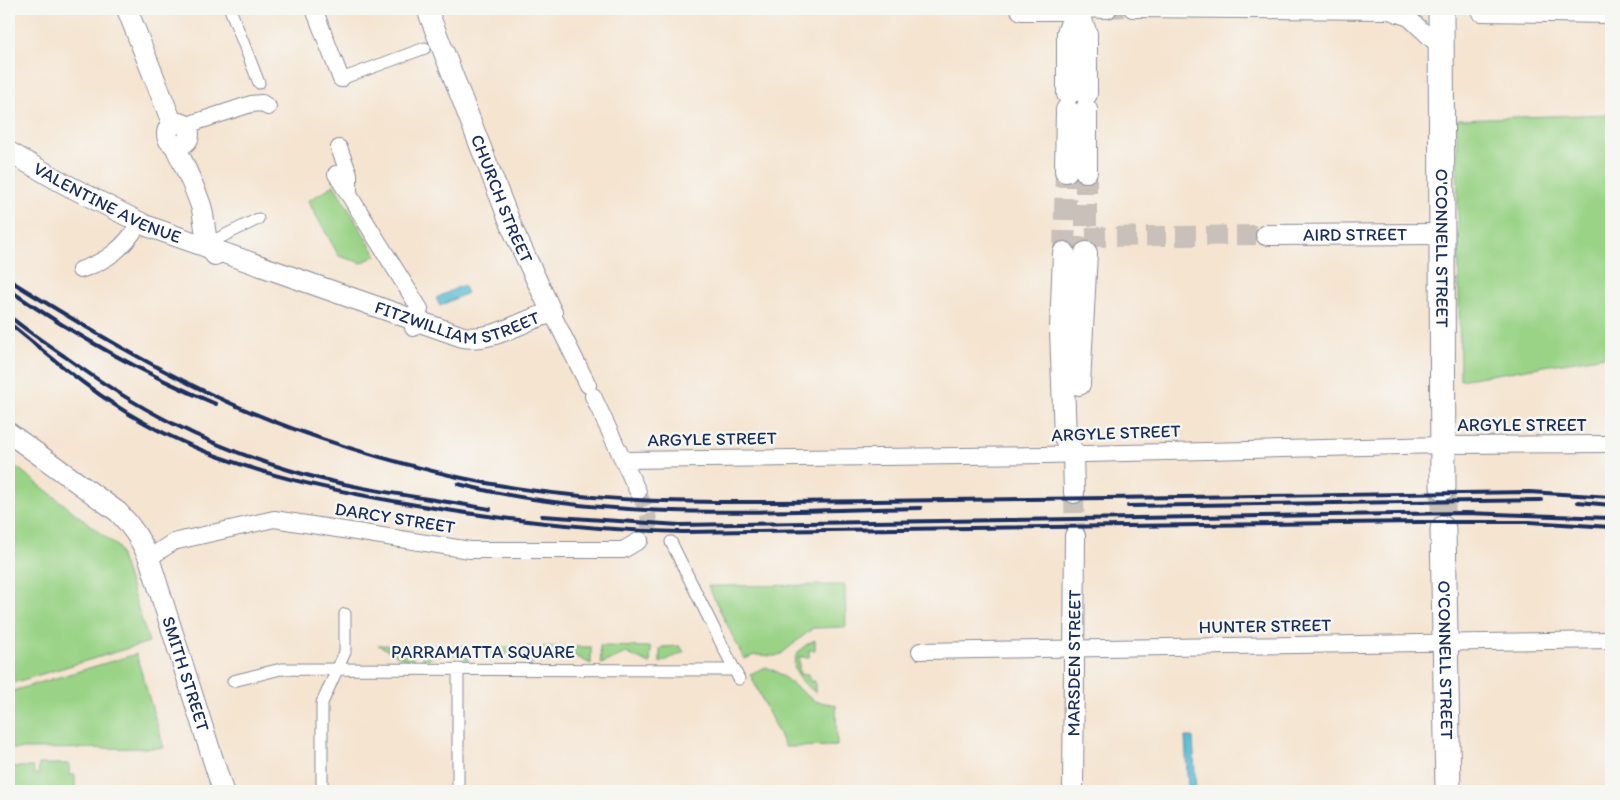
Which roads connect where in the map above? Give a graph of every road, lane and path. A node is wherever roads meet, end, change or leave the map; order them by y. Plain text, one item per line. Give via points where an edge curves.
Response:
1 (127, 9) edge
2 (230, 9) edge
3 (427, 9) edge
4 (1022, 9) edge
5 (1077, 9) edge
6 (1132, 9) edge
7 (1441, 9) edge
8 (1108, 10) edge
9 (1480, 13) dead end
10 (316, 15) edge
11 (1611, 15) edge
12 (424, 48) dead end
13 (1441, 48) junction
14 (341, 79) joint
15 (259, 83) dead end
16 (339, 148) dead end
17 (9, 152) edge
18 (1076, 171) tunnel mouth
19 (336, 174) dead end
20 (349, 195) junction
21 (258, 219) dead end
22 (140, 222) junction
23 (1442, 234) junction
24 (1266, 235) tunnel mouth
25 (215, 242) junction
26 (1075, 253) tunnel mouth
27 (80, 270) dead end
28 (552, 314) junction
29 (415, 324) junction
30 (9, 433) edge
31 (1611, 444) edge
32 (1442, 445) junction
33 (1073, 454) junction
34 (626, 466) junction
35 (1443, 487) tunnel mouth
36 (638, 492) tunnel mouth
37 (1074, 492) tunnel mouth
38 (1444, 529) tunnel mouth
39 (1075, 536) tunnel mouth
40 (640, 540) dead end
41 (671, 542) dead end
42 (149, 558) junction
43 (346, 614) dead end
44 (1611, 640) edge
45 (1445, 643) junction
46 (1074, 648) junction
47 (920, 651) dead end
48 (458, 669) junction
49 (336, 670) junction
50 (233, 681) dead end
51 (223, 791) edge
52 (322, 791) edge
53 (458, 791) edge
54 (1073, 791) edge
55 (1448, 791) edge

1 - 25 street via 213,217
2 - 15 street
3 - 28 street, CHURCH STREET via 513,230
4 - 5 main road
5 - 8 street
5 - 18 main road via 1068,34 1077,102
6 - 13 street via 1389,11 1410,18
7 - 13 main road, O'CONNELL STREET
9 - 11 street
10 - 14 street
12 - 14 street
13 - 23 main road, O'CONNELL STREET
16 - 20 street via 349,174
17 - 22 street, VALENTINE AVENUE
19 - 20 street
20 - 29 street via 420,309
21 - 25 street
22 - 25 street, VALENTINE AVENUE via 184,239
22 - 27 street via 116,254
23 - 24 street, AIRD STREET
23 - 32 main road, O'CONNELL STREET
25 - 29 street, FITZWILLIAM STREET
26 - 33 main road via 1080,434
28 - 29 street, FITZWILLIAM STREET via 534,317 485,338 463,337
28 - 34 street, CHURCH STREET
30 - 42 street, SMITH STREET via 118,512 130,524
31 - 32 street, ARGYLE STREET
32 - 33 street, ARGYLE STREET
32 - 35 main road, O'CONNELL STREET
33 - 34 street, ARGYLE STREET
33 - 37 street
34 - 36 street, CHURCH STREET
38 - 45 main road, O'CONNELL STREET
39 - 46 street, MARSDEN STREET
40 - 42 street, DARCY STREET via 623,550 470,550 274,519 174,542
41 - 48 street, PARRAMATTA SQUARE via 737,674
42 - 51 street, SMITH STREET
43 - 49 street via 344,652
44 - 45 street, HUNTER STREET
45 - 46 street, HUNTER STREET
45 - 55 main road, O'CONNELL STREET
46 - 47 street, HUNTER STREET
46 - 54 street, MARSDEN STREET
48 - 49 street, PARRAMATTA SQUARE
48 - 53 street
49 - 50 street, PARRAMATTA SQUARE via 281,670
49 - 52 street via 322,703

